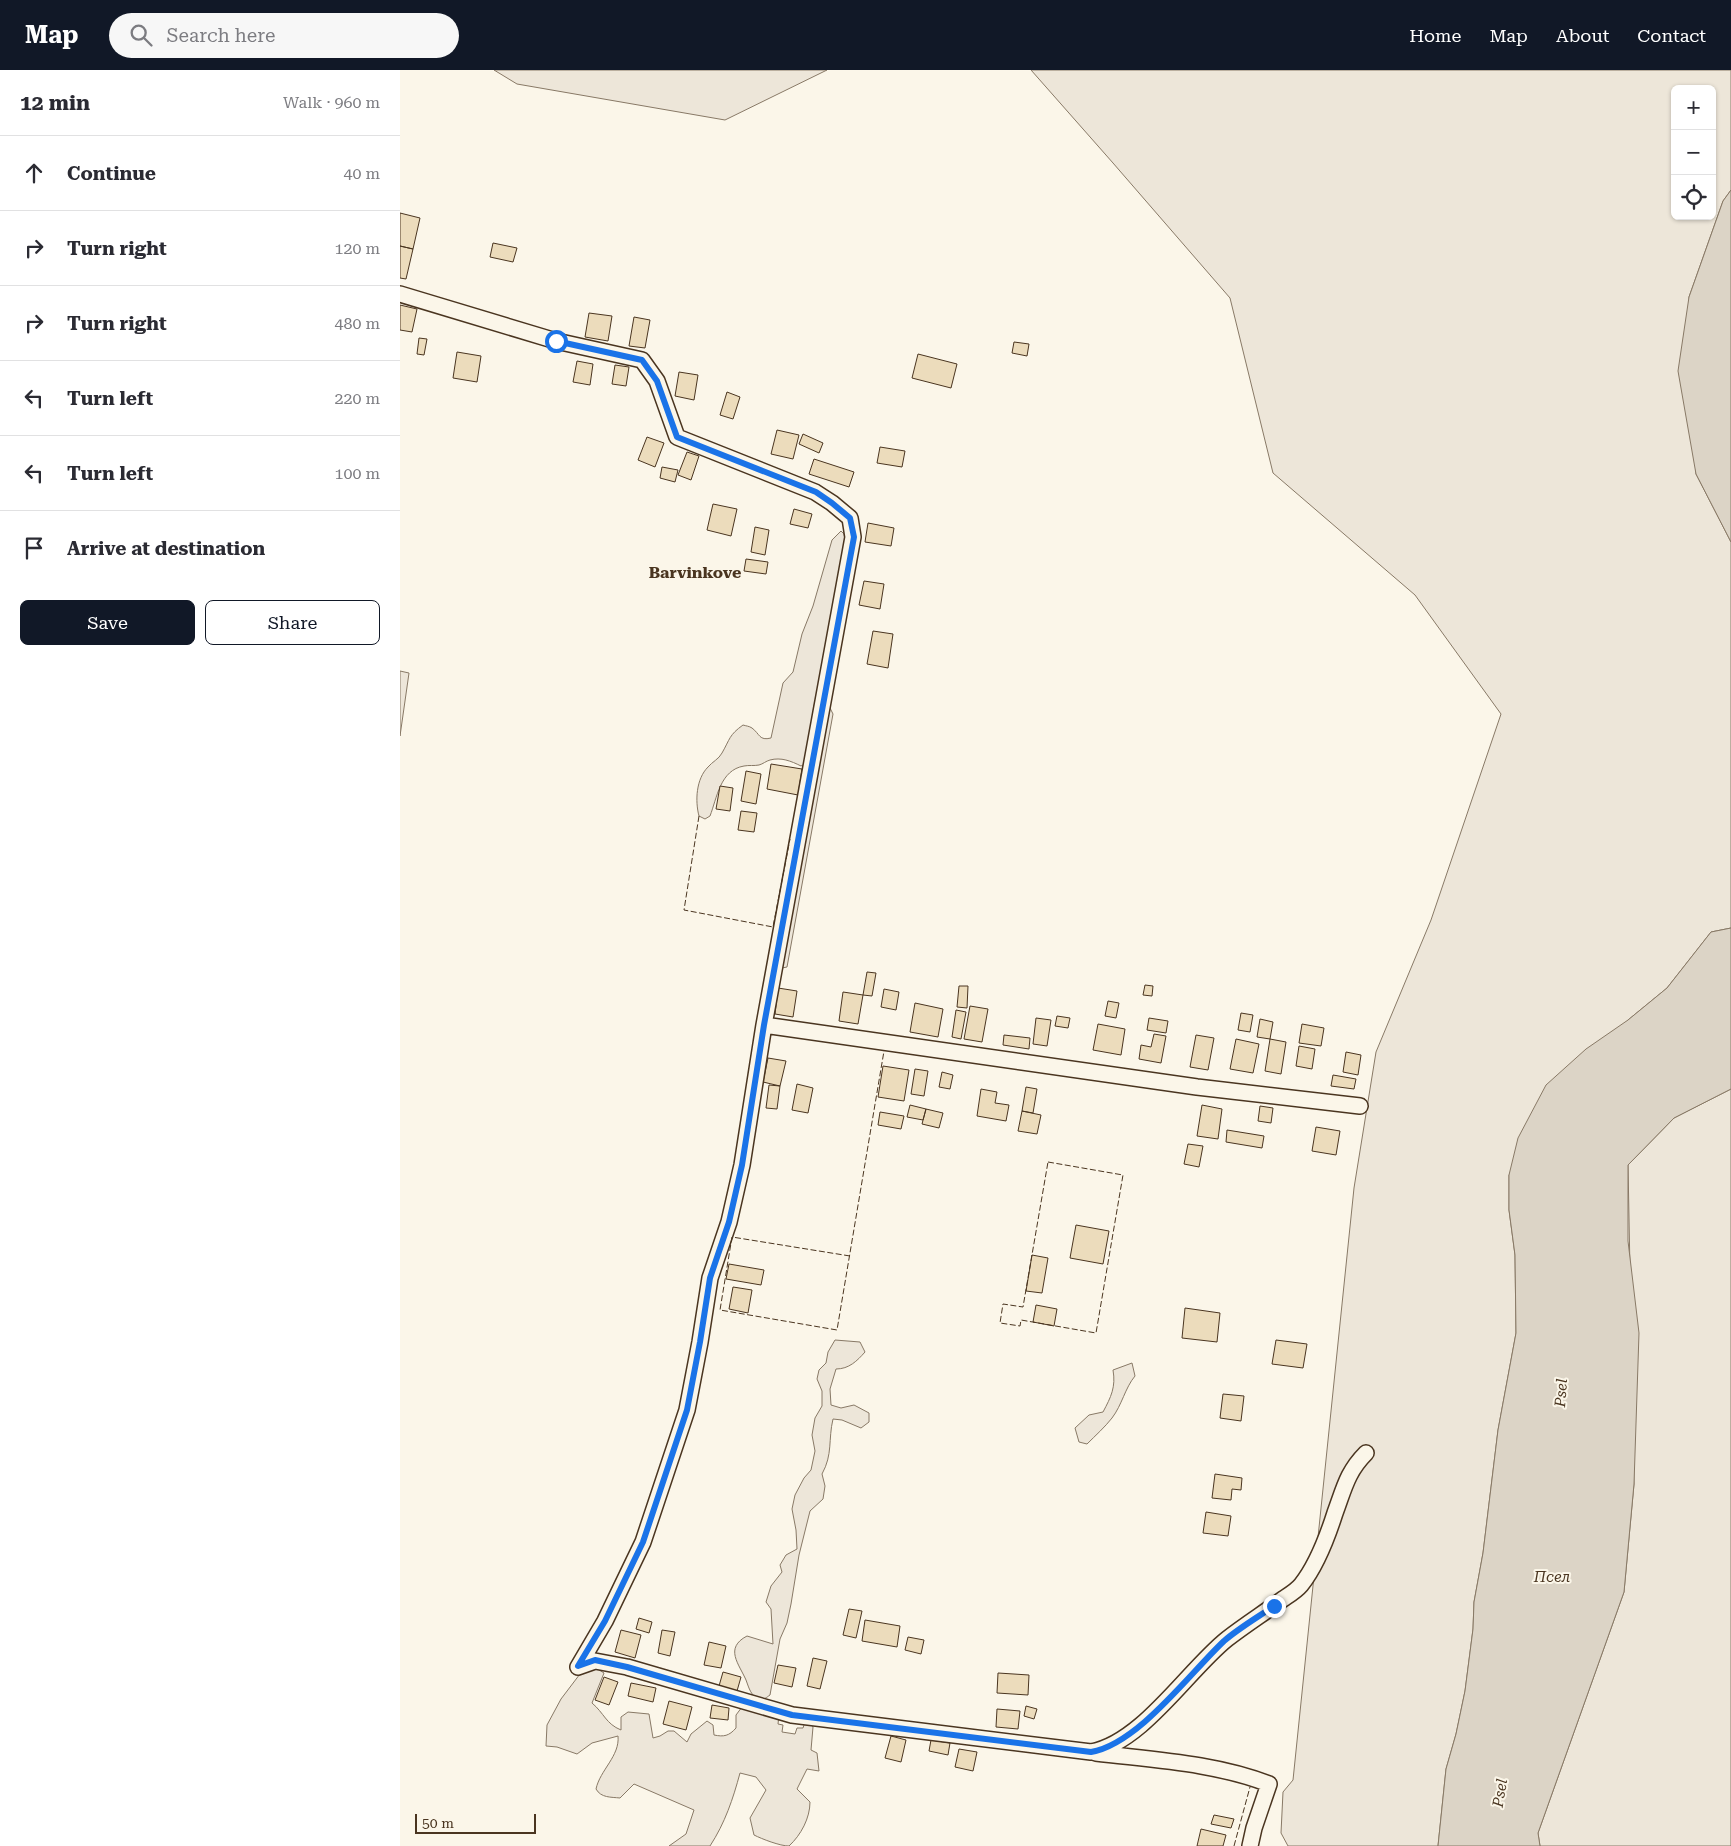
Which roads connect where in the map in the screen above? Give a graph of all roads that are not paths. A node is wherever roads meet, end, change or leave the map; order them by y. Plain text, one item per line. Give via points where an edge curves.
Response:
1 (400, 294) edge
2 (764, 1025) junction
3 (1360, 1106) dead end
4 (1366, 1453) dead end
5 (1091, 1752) junction
6 (1250, 1846) edge

1 - 2 street via 556,341 642,360 657,381 677,437 816,492 850,518 854,537
2 - 3 street via 1196,1087
2 - 5 street via 742,1165 729,1222 710,1278 687,1410 643,1542 605,1621 578,1666 595,1660 627,1667 792,1715
4 - 5 street via 1346,1480 1322,1547 1300,1587 1225,1640 1134,1730 1103,1750
5 - 6 street via 1206,1768 1249,1776 1269,1784

